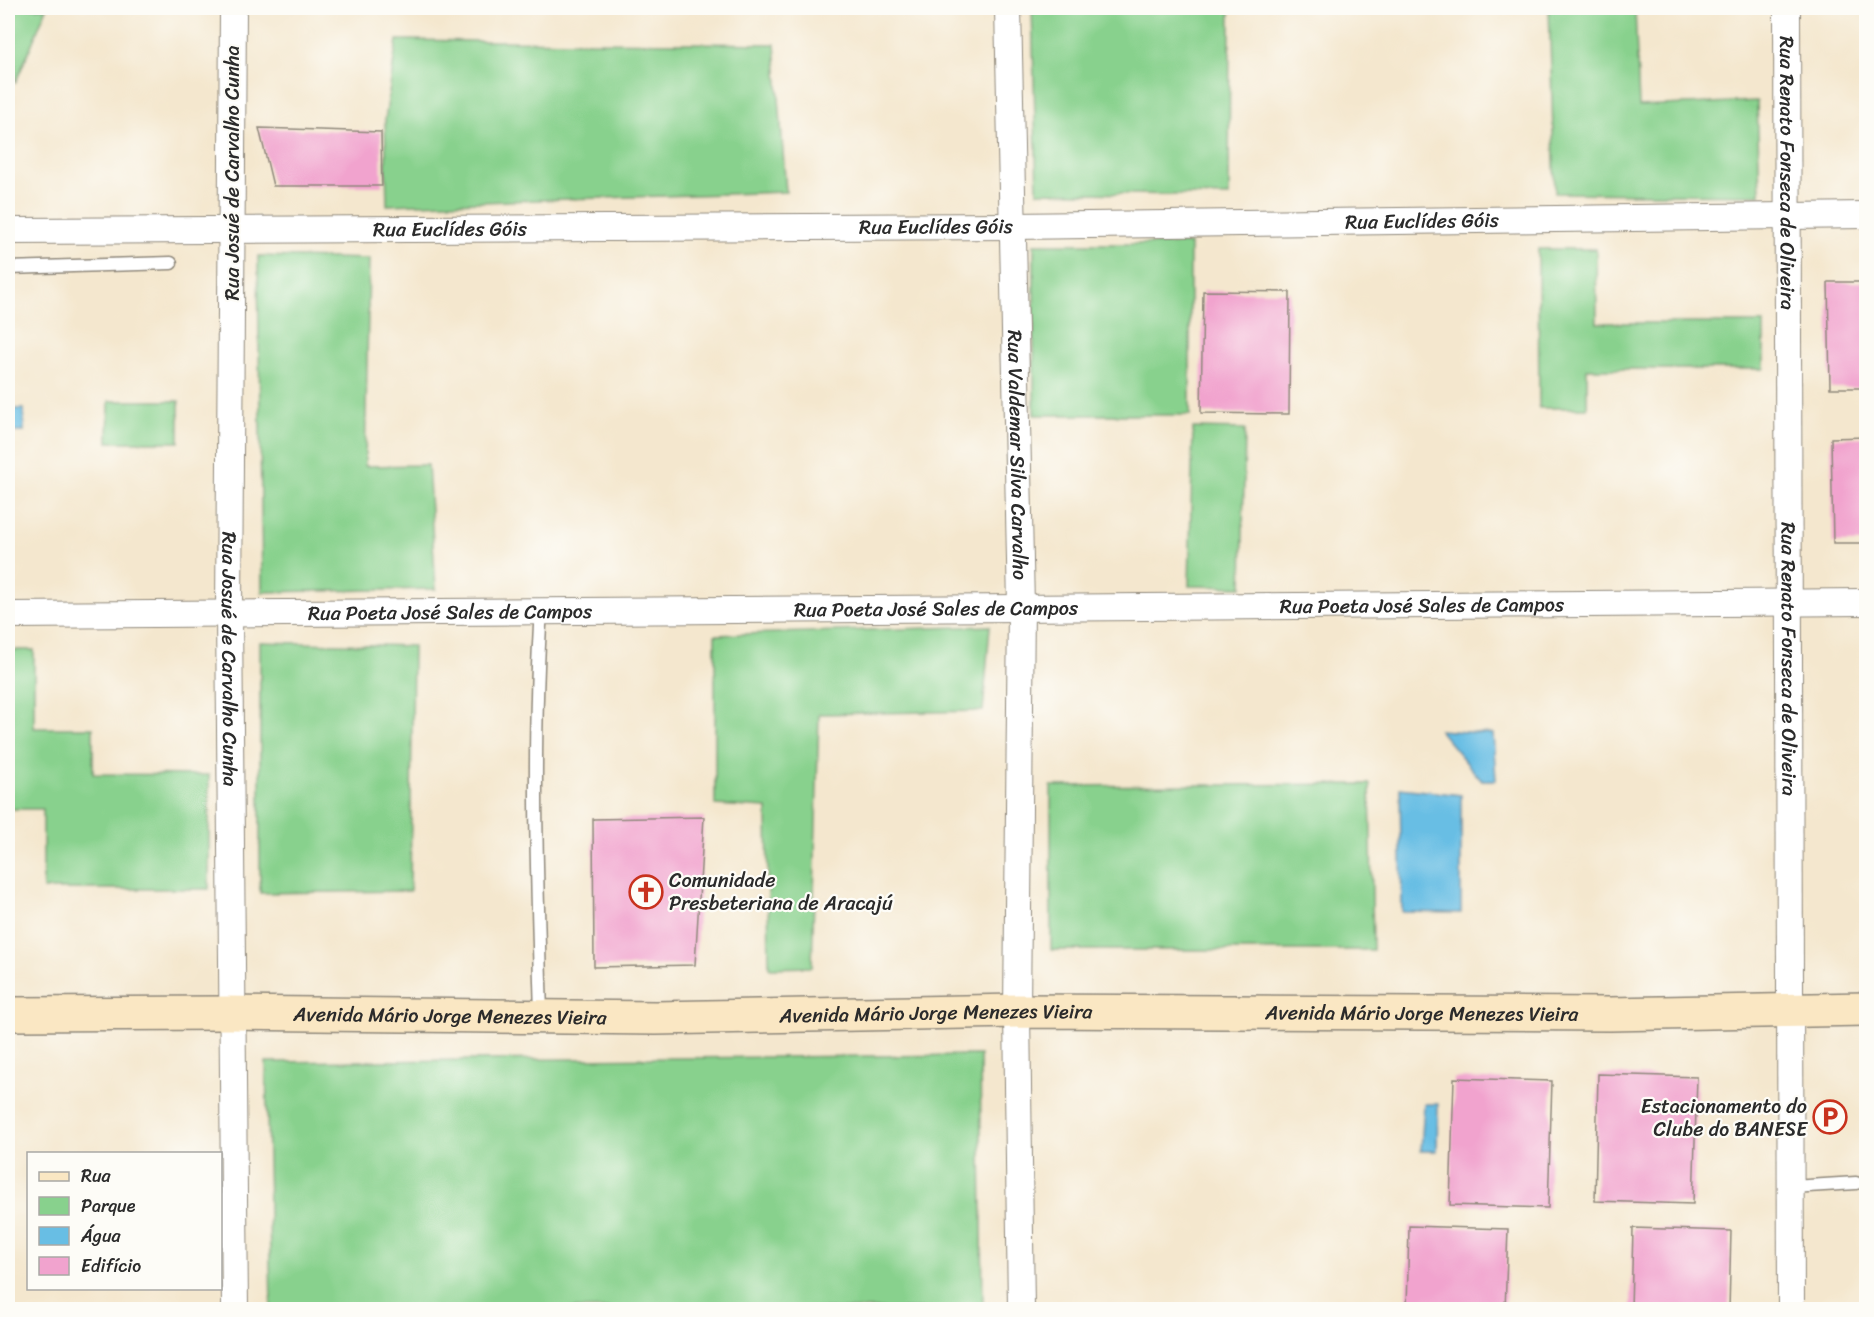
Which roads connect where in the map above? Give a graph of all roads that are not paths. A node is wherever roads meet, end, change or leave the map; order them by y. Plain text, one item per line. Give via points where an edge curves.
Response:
1 (232, 8) edge
2 (1008, 8) edge
3 (1787, 8) edge
4 (1789, 215) junction
5 (1866, 215) edge
6 (1014, 226) junction
7 (231, 228) junction
8 (8, 231) edge
9 (171, 263) dead end
10 (8, 268) edge
11 (1866, 602) edge
12 (1787, 603) junction
13 (1021, 606) junction
14 (541, 610) junction
15 (229, 613) junction
16 (8, 615) edge
17 (1866, 1009) edge
18 (1789, 1010) junction
19 (1017, 1011) junction
20 (230, 1013) junction
21 (8, 1014) edge
22 (541, 1015) junction
23 (1856, 1183) dead end
24 (1792, 1187) junction
25 (235, 1310) edge
26 (1021, 1310) edge
27 (1791, 1310) edge

1 - 7 street, Rua Josué de Carvalho Cunha
2 - 6 street, Rua Valdemar Silva Carvalho
3 - 4 street, Rua Renato Fonseca de Oliveira
4 - 5 street, Rua Euclídes Góis
4 - 6 street, Rua Euclídes Góis
4 - 12 street, Rua Renato Fonseca de Oliveira
6 - 7 street, Rua Euclídes Góis
6 - 13 street, Rua Valdemar Silva Carvalho
7 - 8 street, Rua Euclídes Góis
7 - 15 street, Rua Josué de Carvalho Cunha
9 - 10 lane
11 - 12 street, Rua Poeta José Sales de Campos
12 - 13 street, Rua Poeta José Sales de Campos
12 - 18 street, Rua Renato Fonseca de Oliveira
13 - 14 street, Rua Poeta José Sales de Campos
13 - 19 street, Rua Valdemar Silva Carvalho
14 - 15 street, Rua Poeta José Sales de Campos
14 - 22 lane via 536,676 536,822
15 - 16 street, Rua Poeta José Sales de Campos
15 - 20 street, Rua Josué de Carvalho Cunha
17 - 18 street, Avenida Mário Jorge Menezes Vieira
18 - 19 street, Avenida Mário Jorge Menezes Vieira via 1610,1014
18 - 24 street, Rua Renato Fonseca de Oliveira
19 - 22 street, Avenida Mário Jorge Menezes Vieira via 656,1018
19 - 26 street, Rua Valdemar Silva Carvalho
20 - 21 street, Avenida Mário Jorge Menezes Vieira
20 - 22 street, Avenida Mário Jorge Menezes Vieira
20 - 25 street, Rua Josué de Carvalho Cunha
23 - 24 lane
24 - 27 street, Rua Renato Fonseca de Oliveira

